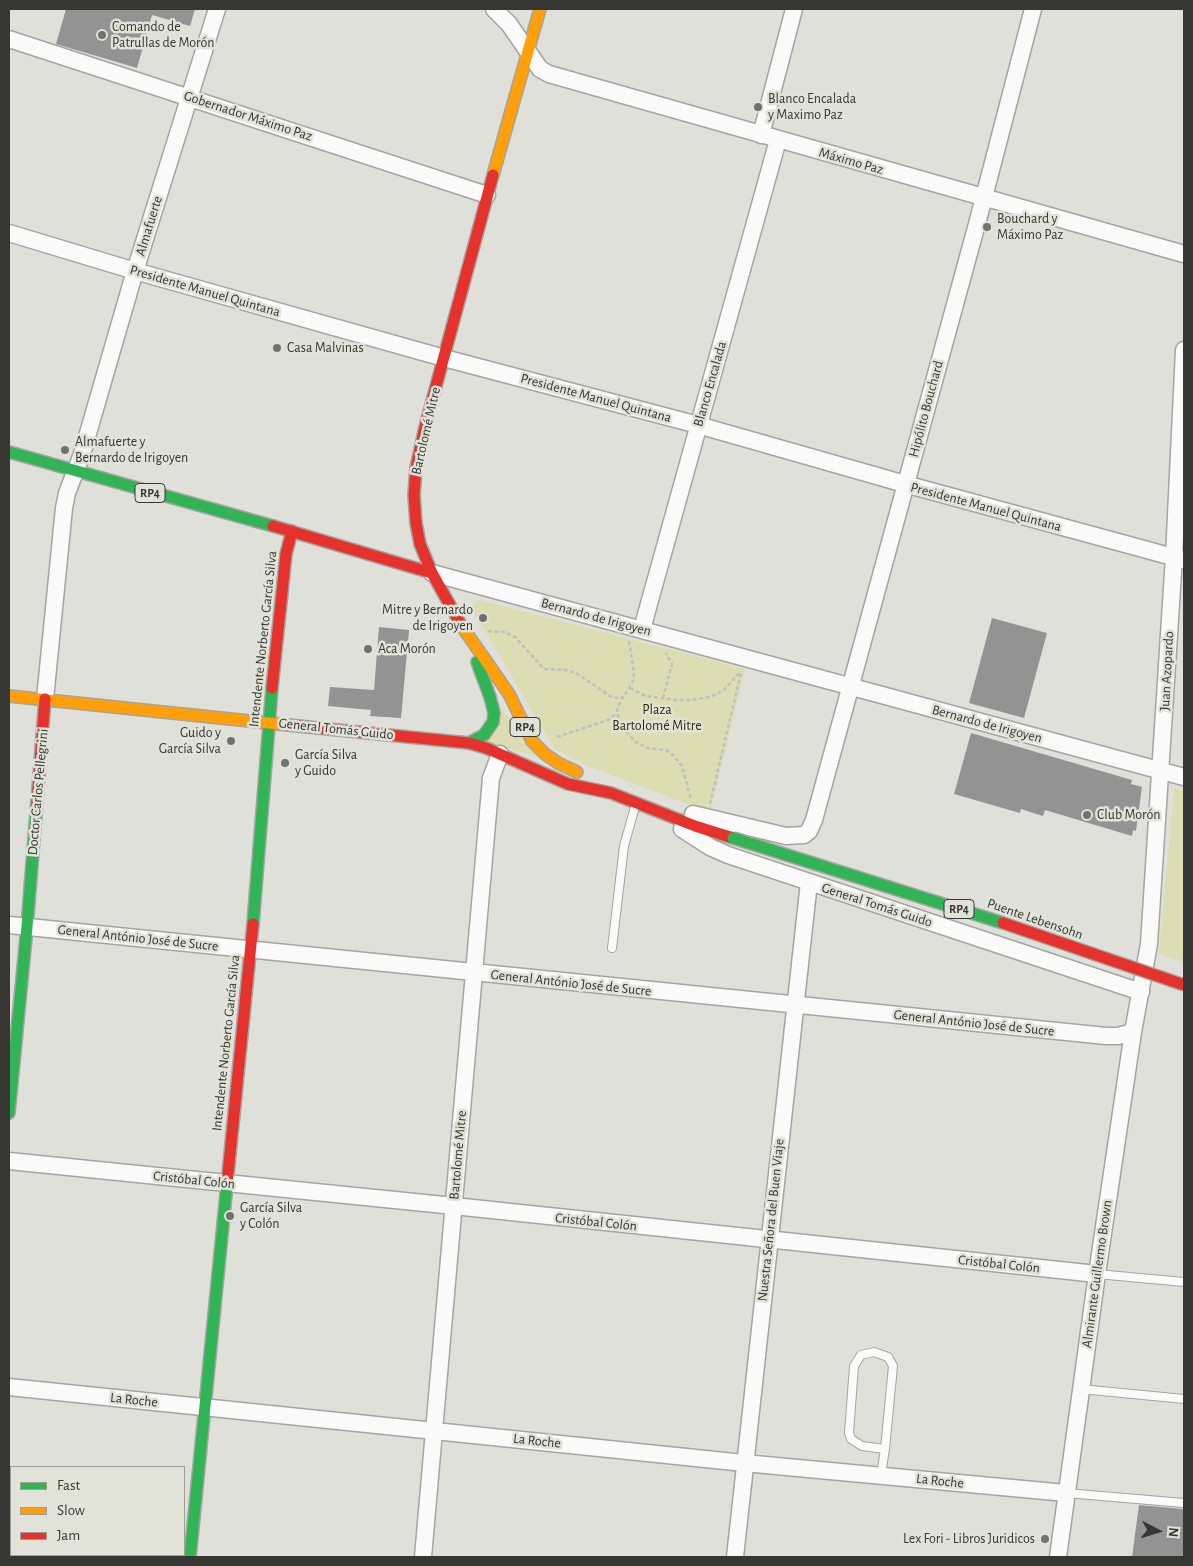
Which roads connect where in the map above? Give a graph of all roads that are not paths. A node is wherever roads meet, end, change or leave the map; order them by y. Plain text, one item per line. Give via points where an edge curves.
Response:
1 (217, 9) edge
2 (494, 9) edge
3 (540, 9) edge
4 (794, 9) edge
5 (1034, 9) edge
6 (9, 39) edge
7 (528, 52) junction
8 (189, 97) junction
9 (761, 135) junction
10 (778, 140) junction
11 (487, 195) junction
12 (984, 198) junction
13 (9, 233) edge
14 (1184, 254) edge
15 (135, 271) junction
16 (1184, 350) edge
17 (444, 358) junction
18 (698, 425) junction
19 (9, 452) edge
20 (74, 472) junction
21 (905, 484) junction
22 (292, 532) junction
23 (1179, 558) edge
24 (432, 573) junction
25 (642, 629) junction
26 (466, 634) junction
27 (851, 687) junction
28 (9, 696) edge
29 (45, 699) junction
30 (269, 722) junction
31 (469, 743) junction
32 (500, 754) junction
33 (1161, 771) junction
34 (1184, 777) edge
35 (611, 793) junction
36 (636, 803) junction
37 (652, 809) junction
38 (804, 835) joint
39 (733, 838) joint
40 (809, 882) junction
41 (9, 925) edge
42 (27, 927) junction
43 (612, 948) dead end
44 (251, 950) junction
45 (475, 973) junction
46 (1144, 974) junction
47 (1184, 986) edge
48 (1140, 992) junction
49 (794, 1004) junction
50 (1133, 1032) junction
51 (9, 1113) edge
52 (9, 1161) edge
53 (226, 1183) junction
54 (454, 1206) junction
55 (769, 1240) junction
56 (1097, 1274) junction
57 (1184, 1282) edge
58 (9, 1387) edge
59 (1081, 1389) junction
60 (1184, 1398) edge
61 (205, 1408) junction
62 (433, 1430) junction
63 (886, 1449) junction
64 (744, 1464) junction
65 (882, 1475) junction
66 (1066, 1493) junction
67 (1184, 1503) edge
68 (190, 1557) edge
69 (423, 1557) edge
70 (735, 1557) edge
71 (1058, 1557) edge

1 - 8 street, Almafuerte
2 - 7 street, Máximo Paz
3 - 7 main road, Bartolomé Mitre
4 - 9 street
5 - 12 street, Hipólito Bouchard
6 - 8 street, Gobernador Máximo Paz
7 - 9 street, Máximo Paz via 540,69 549,74
7 - 11 main road, Bartolomé Mitre
8 - 11 street, Gobernador Máximo Paz
8 - 15 street, Almafuerte
9 - 10 street, Máximo Paz
10 - 12 street, Máximo Paz
10 - 18 street, Blanco Encalada
11 - 17 main road, Bartolomé Mitre
12 - 14 street, Máximo Paz
12 - 21 street, Hipólito Bouchard
13 - 15 street, Presidente Manuel Quintana
15 - 17 street, Presidente Manuel Quintana
15 - 20 street, Almafuerte
16 - 23 street, Juan Azopardo
17 - 18 street, Presidente Manuel Quintana
17 - 24 main road, Bartolomé Mitre via 416,468 414,495 420,544
18 - 21 street, Presidente Manuel Quintana
18 - 25 street, Blanco Encalada
19 - 20 main road, Bernardo de Irigoyen / RP4
20 - 22 main road, Bernardo de Irigoyen / RP4
20 - 29 street, Doctor Carlos Pellegrini via 64,508
21 - 23 street, Presidente Manuel Quintana
21 - 27 street, Hipólito Bouchard
22 - 24 main road, Bernardo de Irigoyen / RP4
22 - 30 main road, Intendente Norberto García Silva via 286,554
23 - 33 street, Juan Azopardo
24 - 25 street, Bernardo de Irigoyen
24 - 26 main road, Bartolomé Mitre / RP4
25 - 27 street, Bernardo de Irigoyen
26 - 31 main road via 494,712 493,722 484,735
26 - 35 main road, Bartolomé Mitre / RP4 via 505,688 540,749
27 - 33 street, Bernardo de Irigoyen
27 - 38 street, Hipólito Bouchard via 814,820
28 - 29 main road, General Tomás Guido / RP4
29 - 30 main road, General Tomás Guido / RP4
29 - 42 main road, Doctor Carlos Pellegrini
30 - 31 main road, General Tomás Guido / RP4
30 - 44 main road, Intendente Norberto García Silva
31 - 32 main road, General Tomás Guido / RP4
32 - 35 main road, General Tomás Guido / RP4 via 568,784
32 - 45 street, Bartolomé Mitre via 491,778
33 - 34 street, Bernardo de Irigoyen
33 - 46 street, Juan Azopardo
35 - 36 main road, General Tomás Guido / RP4
36 - 37 main road, General Tomás Guido / RP4
36 - 43 lane via 624,846
37 - 38 street, General Tomás Guido via 700,816 786,836
37 - 39 main road, General Tomás Guido / RP4
37 - 40 street, General Tomás Guido via 710,847
39 - 47 main road, Puente Lebensohn / RP4, bridge via 988,918
40 - 48 street, General Tomás Guido
40 - 49 street, Nuestra Señora del Buen Viaje
41 - 42 street, General António José de Sucre
42 - 44 street, General António José de Sucre
42 - 51 main road, Doctor Carlos Pellegrini
44 - 45 street, General António José de Sucre
44 - 53 main road, Intendente Norberto García Silva
45 - 49 street, General António José de Sucre
45 - 54 street, Bartolomé Mitre
46 - 47 main road
46 - 48 street, Juan Azopardo
48 - 50 street, Almirante Guillermo Brown
49 - 50 street, General António José de Sucre via 1106,1036
49 - 55 street, Nuestra Señora del Buen Viaje
50 - 56 street, Almirante Guillermo Brown
52 - 53 street, Cristóbal Colón
53 - 54 street, Cristóbal Colón
53 - 61 main road, Intendente Norberto García Silva
54 - 55 street, Cristóbal Colón
54 - 62 street, Bartolomé Mitre
55 - 56 street, Cristóbal Colón
55 - 64 street, Nuestra Señora del Buen Viaje
56 - 57 lane, Cristóbal Colón
56 - 59 street, Almirante Guillermo Brown
58 - 61 street, La Roche
59 - 60 lane
59 - 66 street, Almirante Guillermo Brown
61 - 62 street, La Roche
61 - 68 main road, Intendente Norberto García Silva
62 - 64 street, La Roche
62 - 69 street, Bartolomé Mitre
63 - 63 lane via 893,1366 888,1357 874,1352 861,1355 854,1366 849,1433 850,1439 862,1446
63 - 65 lane
64 - 65 street, La Roche
64 - 70 street, Nuestra Señora del Buen Viaje
65 - 66 street, La Roche
66 - 67 lane
66 - 71 street, Almirante Guillermo Brown

